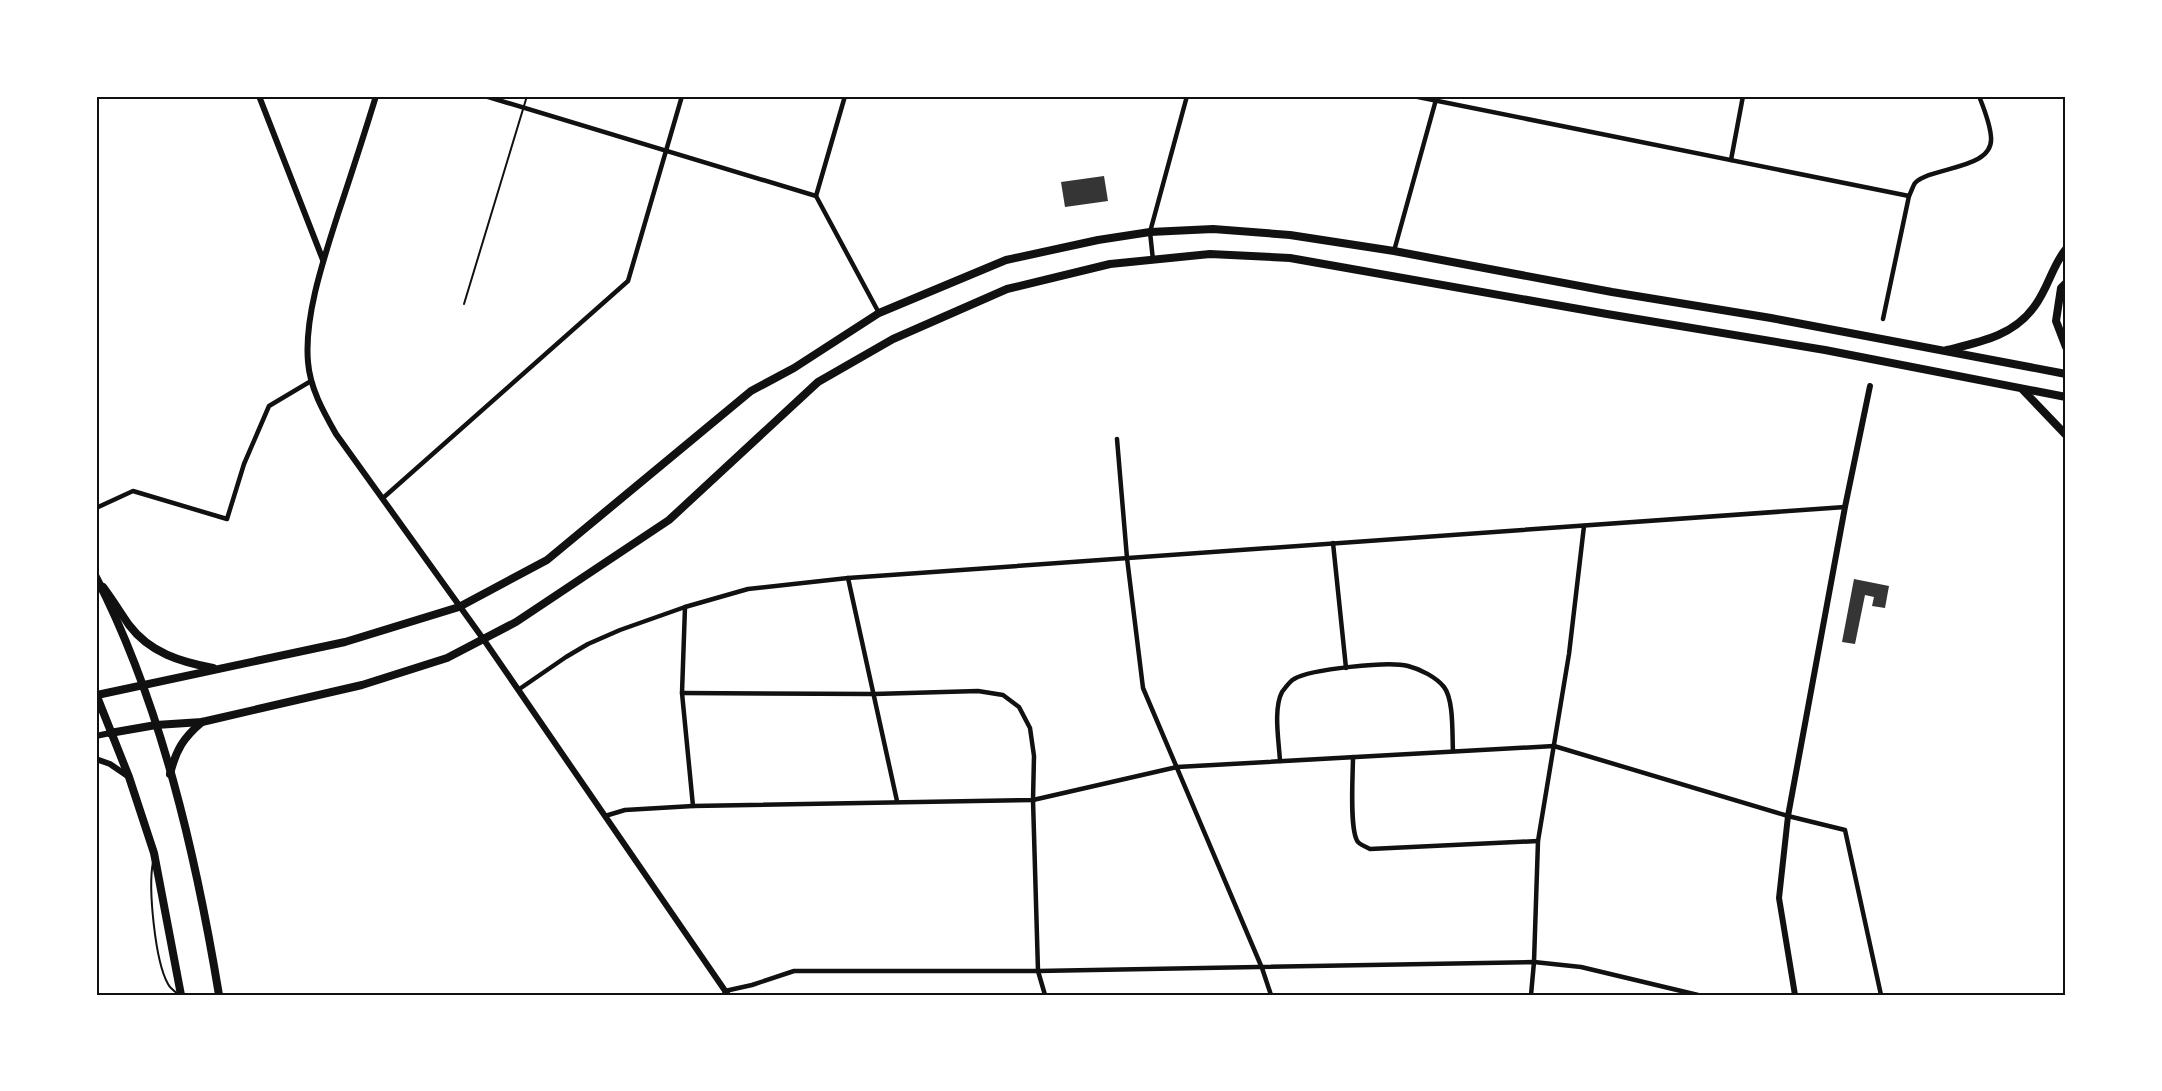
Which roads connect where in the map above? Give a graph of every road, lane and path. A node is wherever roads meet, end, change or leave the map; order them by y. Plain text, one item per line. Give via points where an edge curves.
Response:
1 (259, 96) edge
2 (376, 96) edge
3 (485, 96) edge
4 (526, 96) edge
5 (682, 96) edge
6 (845, 96) edge
7 (1186, 96) edge
8 (1413, 96) edge
9 (1743, 96) edge
10 (1979, 96) edge
11 (1437, 98) edge
12 (523, 108) junction
13 (666, 151) junction
14 (1731, 160) junction
15 (816, 196) junction
16 (1909, 196) junction
17 (1150, 232) junction
18 (2066, 249) edge
19 (1394, 251) junction
20 (1153, 260) junction
21 (323, 261) junction
22 (2066, 283) edge
23 (464, 304) dead end
24 (879, 313) junction
25 (1883, 319) dead end
26 (2066, 347) edge
27 (1943, 351) junction
28 (2066, 374) edge
29 (311, 381) junction
30 (1870, 386) dead end
31 (2022, 389) junction
32 (2066, 397) edge
33 (2066, 435) edge
34 (1117, 439) dead end
35 (383, 498) junction
36 (1845, 507) junction
37 (96, 508) edge
38 (1584, 526) junction
39 (1333, 543) junction
40 (1127, 558) junction
41 (97, 578) edge
42 (848, 578) junction
43 (459, 607) junction
44 (685, 608) junction
45 (484, 640) junction
46 (1346, 668) junction
47 (218, 669) junction
48 (144, 686) junction
49 (518, 690) junction
50 (682, 693) junction
51 (874, 694) junction
52 (96, 695) edge
53 (202, 722) junction
54 (156, 725) junction
55 (110, 733) junction
56 (96, 736) edge
57 (1554, 746) junction
58 (1453, 751) junction
59 (1353, 757) junction
60 (96, 759) edge
61 (1280, 761) junction
62 (1177, 767) junction
63 (170, 775) junction
64 (129, 777) junction
65 (1033, 800) junction
66 (897, 801) junction
67 (693, 806) junction
68 (605, 816) junction
69 (1788, 816) junction
70 (1538, 841) junction
71 (154, 854) junction
72 (1534, 962) junction
73 (1262, 968) junction
74 (1038, 971) junction
75 (726, 993) edge
76 (180, 995) edge
77 (219, 995) edge
78 (1045, 995) edge
79 (1271, 995) edge
80 (1531, 995) edge
81 (1698, 995) edge
82 (1795, 995) edge
83 (1881, 995) edge

1 - 21 street
2 - 21 street
3 - 12 street
4 - 12 lane
5 - 13 street
6 - 15 street
7 - 17 street
8 - 11 street
9 - 14 street
10 - 16 street via 1992,140 1985,153 1977,160 1915,183
11 - 14 street
11 - 19 street
12 - 13 street
12 - 23 lane
13 - 15 street
13 - 35 street via 628,281
14 - 16 street
15 - 24 street
16 - 25 street
17 - 19 main road via 1213,229 1290,235
17 - 20 street
17 - 24 main road via 1006,260
18 - 27 main road via 2057,259 2034,307 2014,327 1992,340
19 - 27 main road
20 - 31 main road via 1210,254 1290,258 1825,350
20 - 45 main road via 1110,264 1007,289 894,339 818,382 669,520
21 - 29 street via 308,332
22 - 26 main road via 2061,288 2056,321
24 - 43 main road via 752,391 547,560
27 - 28 main road
29 - 35 street via 336,434
29 - 37 street via 269,405 244,464 227,519 133,491
30 - 36 street
31 - 32 main road
31 - 33 main road
34 - 40 street
35 - 43 street
36 - 38 street
36 - 69 street
38 - 39 street
38 - 57 street
39 - 40 street
39 - 46 street
40 - 42 street
40 - 62 street via 1143,688
41 - 47 main road via 141,639 187,663
41 - 48 main road
42 - 44 street via 748,589
42 - 51 street
43 - 45 street
43 - 47 main road via 345,642
44 - 49 street via 588,645
44 - 50 street
45 - 49 street
45 - 53 main road via 447,658 362,685
46 - 58 street via 1406,665 1433,678 1445,688 1449,701
46 - 61 street via 1310,672 1292,680 1281,693
47 - 48 main road
48 - 52 main road
48 - 54 main road
49 - 68 street
50 - 51 street
50 - 67 street
51 - 65 street via 978,691 1002,695 1019,707 1030,728
51 - 66 street
52 - 55 main road
53 - 54 main road
53 - 63 main road via 187,735
54 - 55 main road
54 - 63 main road
55 - 56 street
55 - 64 main road
57 - 58 street
57 - 69 street
57 - 70 street
58 - 59 street
59 - 61 street
59 - 70 street via 1355,836 1370,849
60 - 64 street
61 - 62 street
62 - 65 street
62 - 73 street
63 - 77 main road via 196,871
64 - 71 main road
65 - 66 street
65 - 74 street
66 - 67 street
67 - 68 street via 625,810
68 - 75 street
69 - 82 street via 1779,898
69 - 83 street via 1845,830
70 - 72 street
71 - 76 main road
71 - 76 lane via 150,889 160,957 168,986
72 - 73 street
72 - 80 street
72 - 81 street via 1581,967
73 - 74 street
73 - 79 street
74 - 75 street via 794,971
74 - 78 street

